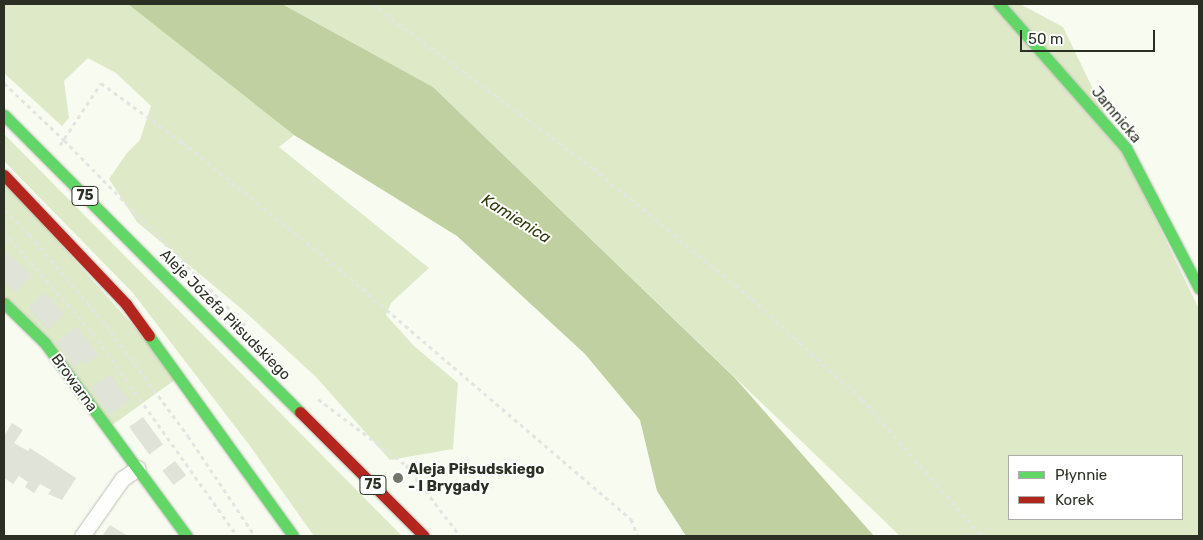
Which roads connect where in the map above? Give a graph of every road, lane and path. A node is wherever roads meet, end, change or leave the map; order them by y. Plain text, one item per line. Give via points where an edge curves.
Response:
1 (372, 4) edge
2 (999, 4) edge
3 (4, 83) edge
4 (4, 116) edge
5 (64, 140) junction
6 (47, 158) junction
7 (4, 175) edge
8 (4, 210) edge
9 (4, 232) edge
10 (1199, 288) edge
11 (4, 303) edge
12 (251, 331) dead end
13 (313, 395) dead end
14 (138, 468) junction
15 (82, 536) edge
16 (187, 536) edge
17 (237, 536) edge
18 (255, 536) edge
19 (293, 536) edge
20 (424, 536) edge
21 (460, 536) edge
22 (638, 536) edge
23 (982, 536) edge

1 - 23 path via 594,168 752,299 862,399
2 - 10 main road, Jamnicka via 1126,148
3 - 5 path
4 - 6 main road, Aleje Józefa Piłsudskiego / 75
5 - 6 path
5 - 12 path
5 - 22 path via 101,82 182,142 338,268 631,519
6 - 20 main road, Aleje Józefa Piłsudskiego / 75
7 - 19 main road via 126,304
8 - 18 path via 30,235 106,325 188,436
9 - 17 path via 93,333
11 - 14 main road, Browarna via 45,343
13 - 21 path via 406,465
14 - 15 street via 122,479
14 - 16 main road, Browarna

